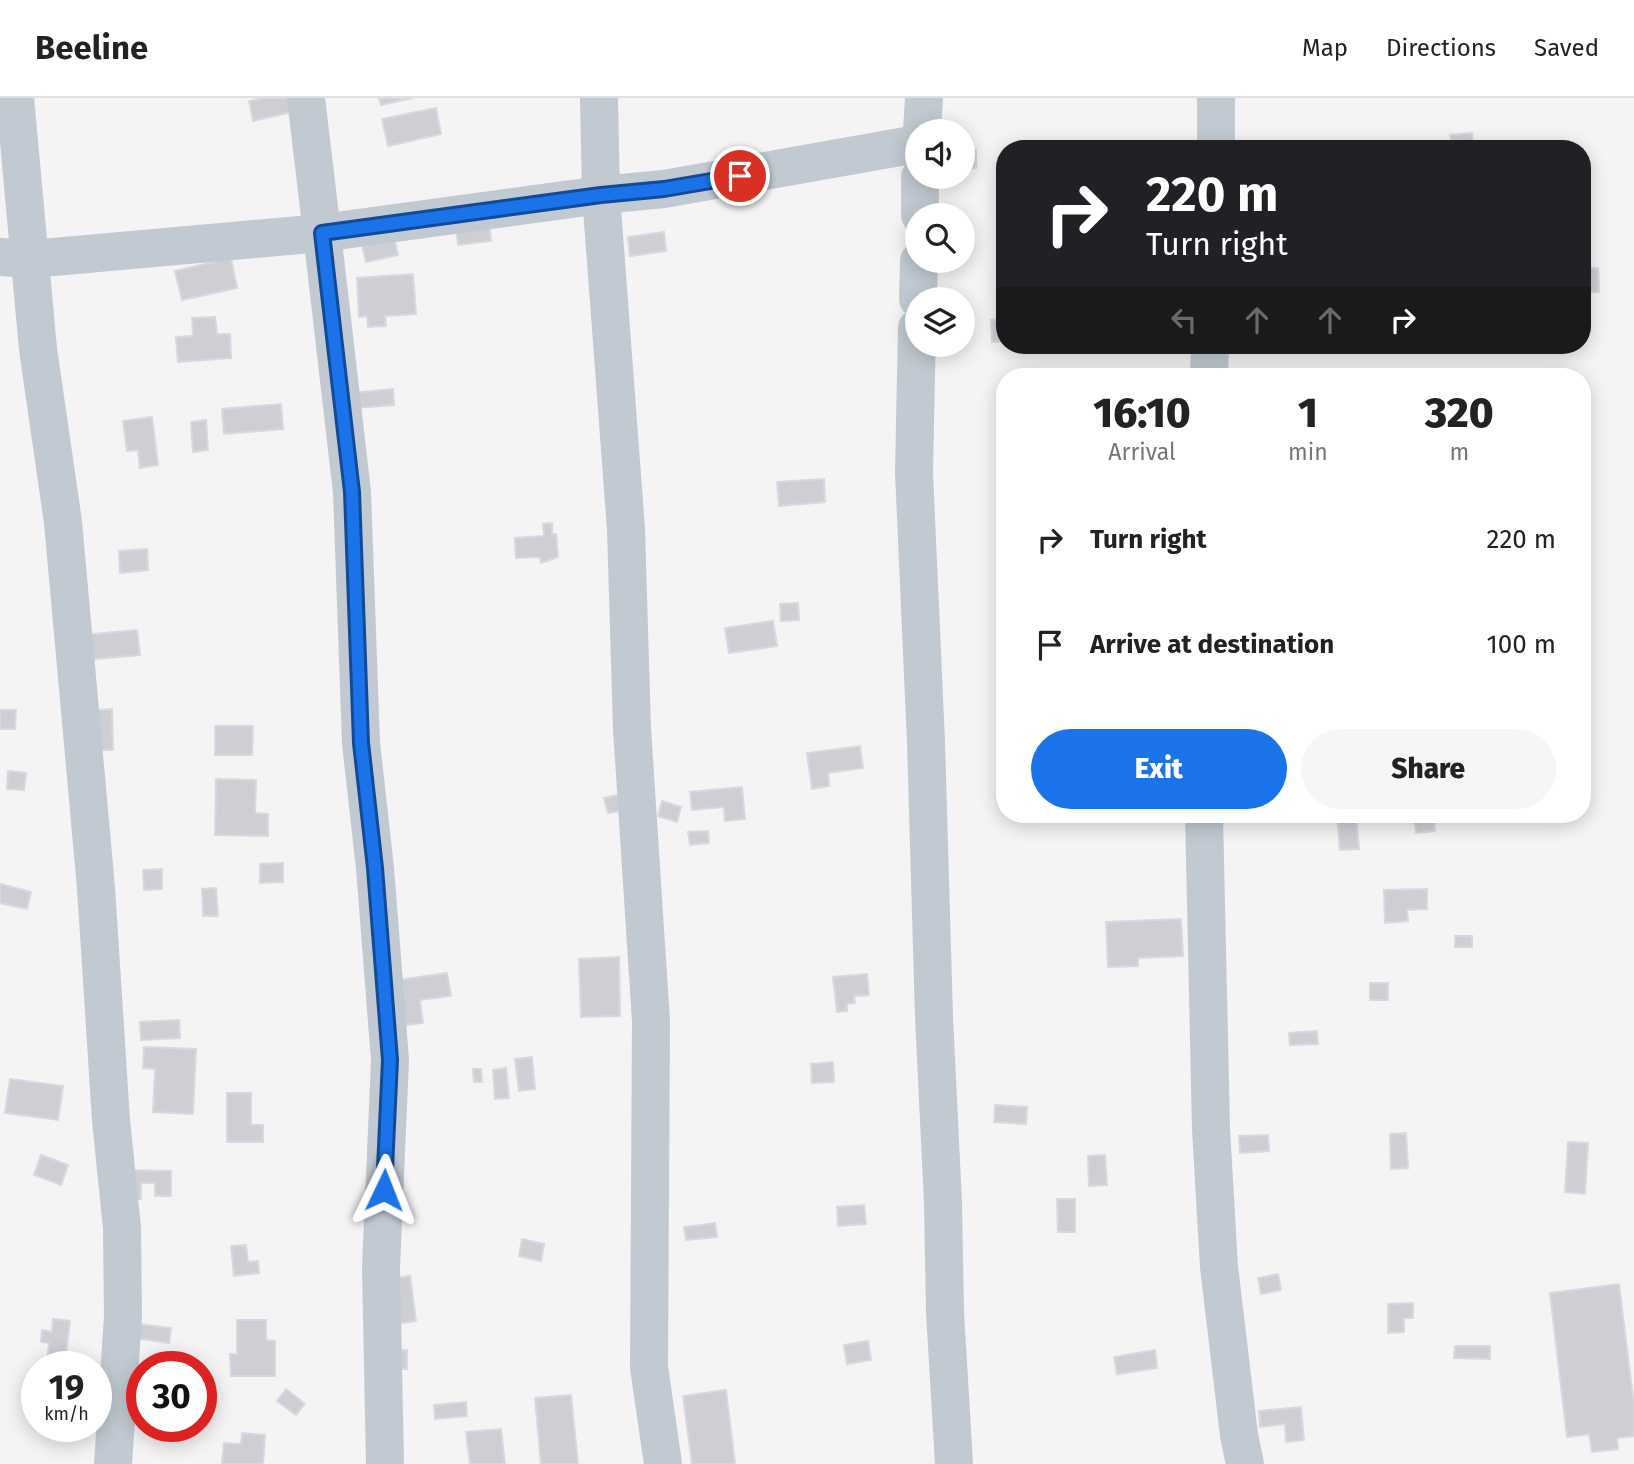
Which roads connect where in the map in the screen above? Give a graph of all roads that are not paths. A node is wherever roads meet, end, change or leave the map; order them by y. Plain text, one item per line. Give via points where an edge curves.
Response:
1 (15, 98) edge
2 (306, 98) edge
3 (598, 98) edge
4 (924, 98) edge
5 (1216, 98) edge
6 (923, 119) edge
7 (1216, 140) edge
8 (905, 146) edge
9 (601, 195) junction
10 (322, 233) junction
11 (15, 258) edge
12 (916, 357) edge
13 (1204, 823) edge
14 (113, 1464) edge
15 (385, 1464) edge
16 (663, 1464) edge
17 (954, 1464) edge
18 (1245, 1464) edge

1 - 11 street
2 - 10 street
3 - 9 street
4 - 6 street
5 - 7 street
8 - 9 street via 664,189
9 - 10 street
9 - 16 street via 626,529 632,729 651,1021 649,1367
10 - 11 street
10 - 15 street via 352,492 361,743 390,1060 381,1268
11 - 14 street via 38,349 63,522 96,888 122,1228 123,1316
12 - 17 street via 914,472 944,1312
13 - 18 street via 1210,1129 1219,1267

